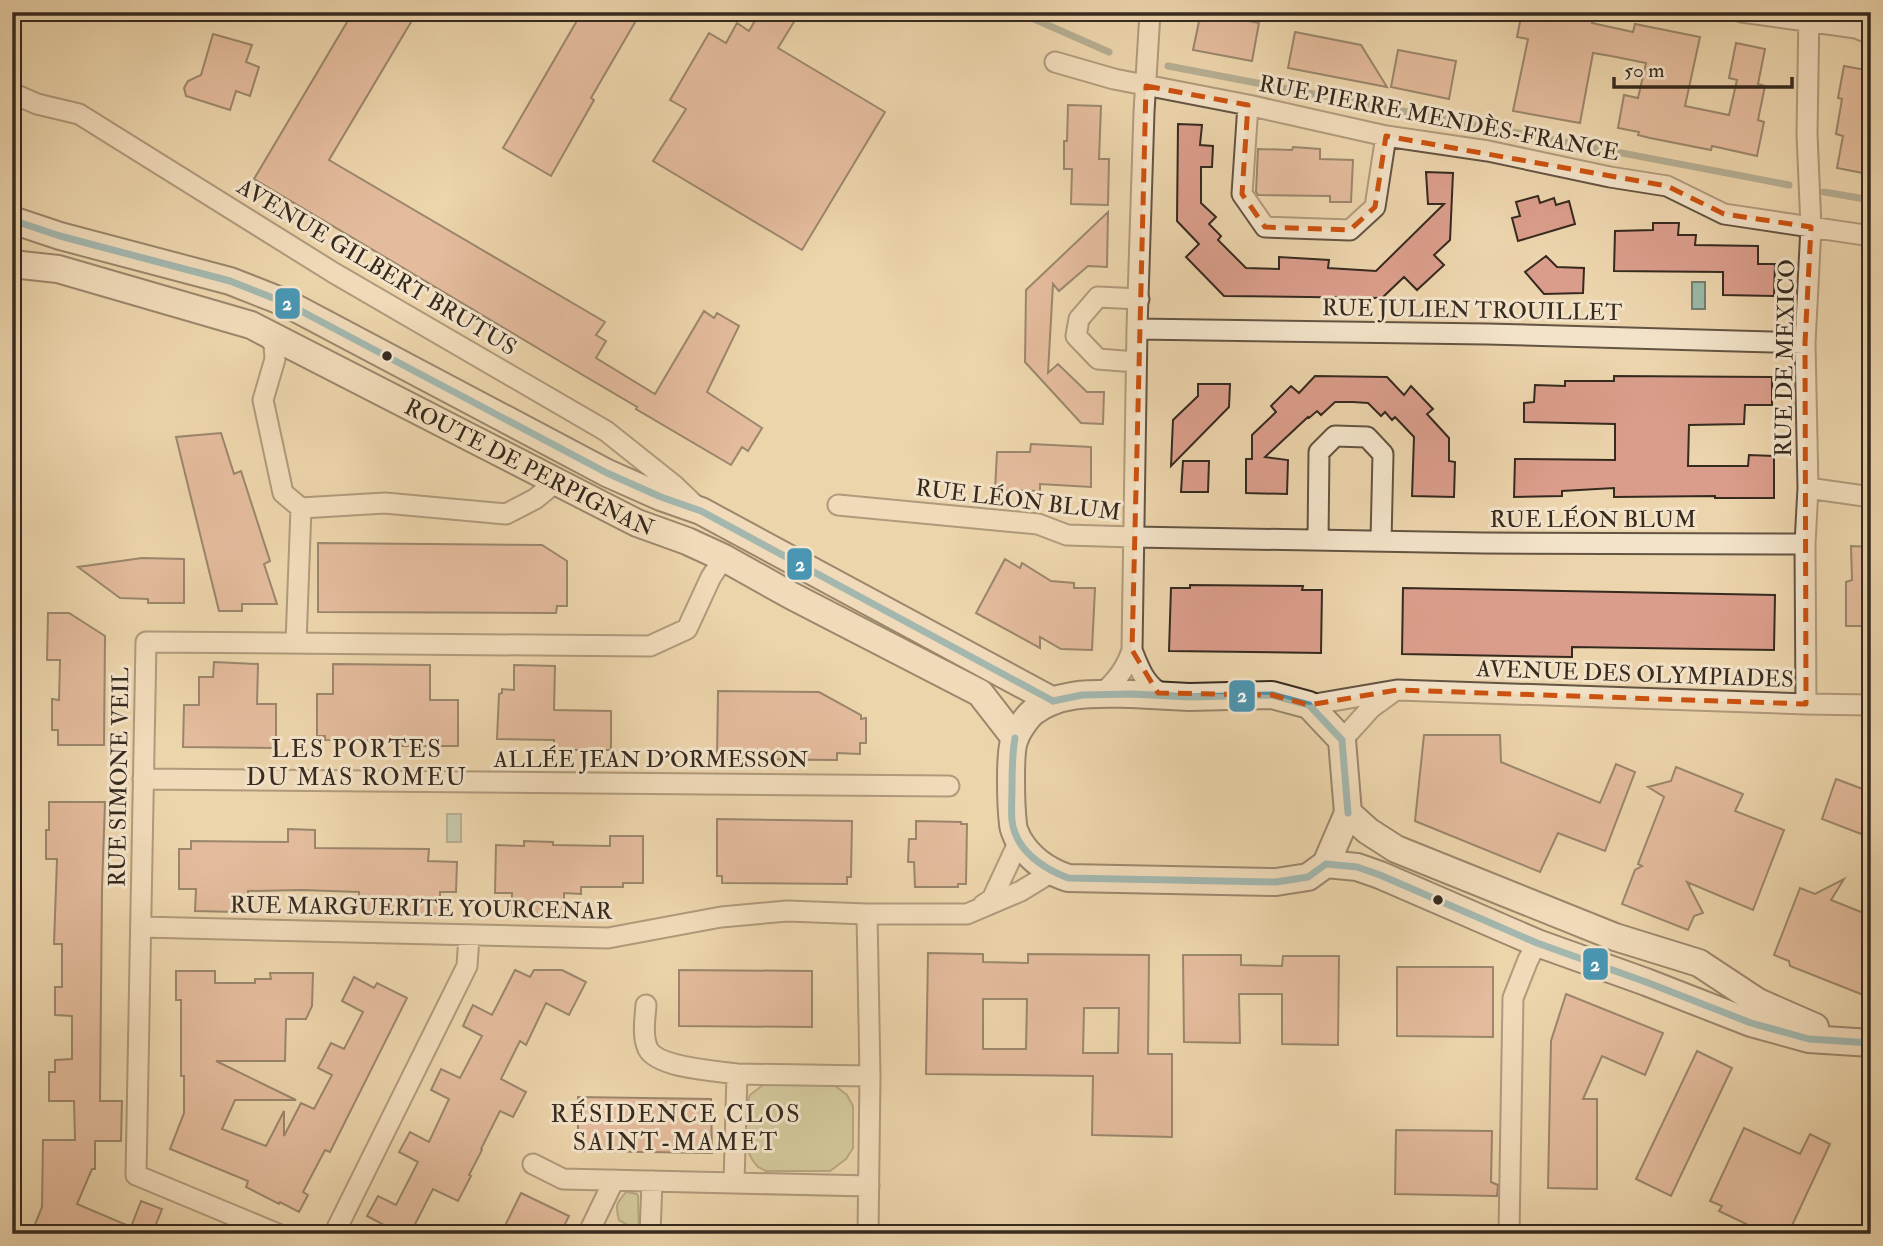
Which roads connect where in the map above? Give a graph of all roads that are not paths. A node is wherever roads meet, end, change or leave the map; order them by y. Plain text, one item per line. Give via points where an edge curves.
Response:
1 (1150, 12) edge
2 (1742, 12) edge
3 (1809, 17) edge
4 (1871, 34) edge
5 (1055, 62) dead end
6 (1146, 86) junction
7 (12, 93) edge
8 (1248, 105) junction
9 (1386, 136) junction
10 (12, 220) edge
11 (1811, 227) junction
12 (1871, 236) edge
13 (12, 264) edge
14 (1139, 299) junction
15 (1137, 329) junction
16 (266, 332) junction
17 (1805, 342) junction
18 (1136, 362) junction
19 (556, 482) junction
20 (1808, 488) junction
21 (1871, 497) edge
22 (838, 505) dead end
23 (301, 508) junction
24 (701, 511) junction
25 (1133, 537) junction
26 (1318, 540) junction
27 (1381, 541) junction
28 (1805, 544) junction
29 (724, 558) junction
30 (296, 643) junction
31 (1132, 650) junction
32 (1397, 690) junction
33 (1101, 694) junction
34 (1165, 695) junction
35 (1053, 701) junction
36 (1807, 704) junction
37 (1309, 705) junction
38 (1871, 705) edge
39 (1015, 738) junction
40 (1342, 740) junction
41 (143, 779) junction
42 (949, 786) dead end
43 (1348, 813) junction
44 (1020, 841) junction
45 (1326, 864) junction
46 (1052, 872) junction
47 (867, 914) junction
48 (967, 914) junction
49 (141, 927) junction
50 (470, 936) junction
51 (1537, 943) junction
52 (646, 1005) dead end
53 (1861, 1043) edge
54 (737, 1074) junction
55 (870, 1076) junction
56 (533, 1164) dead end
57 (614, 1180) junction
58 (652, 1181) junction
59 (734, 1183) junction
60 (869, 1186) junction
61 (278, 1234) edge
62 (334, 1234) edge
63 (589, 1234) edge
64 (650, 1234) edge
65 (868, 1234) edge
66 (1509, 1234) edge

1 - 6 street
2 - 3 street
3 - 4 street
3 - 11 street, RUE DE MEXICO
5 - 6 street, RUE PIERRE MENDÈS-FRANCE
6 - 8 street, RUE PIERRE MENDÈS-FRANCE
6 - 14 street
7 - 24 street, AVENUE GILBERT BRUTUS via 79,114 357,286 606,430
8 - 9 street, RUE PIERRE MENDÈS-FRANCE
8 - 9 street via 1242,194 1265,227 1350,230 1375,207
9 - 11 street, RUE PIERRE MENDÈS-FRANCE via 1667,187 1724,214
10 - 24 main road, ROUTE DE PERPIGNAN via 230,281 286,303 607,472
11 - 12 street, RUE PIERRE MENDÈS-FRANCE
11 - 17 street, RUE DE MEXICO
13 - 16 main road, ROUTE DE PERPIGNAN via 58,269
14 - 15 street
14 - 18 street via 1098,297 1079,319 1076,336 1098,359
15 - 17 street, RUE JULIEN TROUILLET
15 - 18 street
16 - 19 main road, ROUTE DE PERPIGNAN
16 - 23 street via 275,359 263,400 283,493
17 - 20 street, RUE DE MEXICO
18 - 25 street
19 - 23 street via 506,514 385,503
19 - 29 main road, ROUTE DE PERPIGNAN via 638,523
20 - 21 street
20 - 28 street, RUE DE MEXICO
22 - 25 street, RUE LÉON BLUM via 1038,524 1067,535
23 - 30 street
24 - 35 main road, ROUTE DE PERPIGNAN
25 - 26 street, RUE LÉON BLUM
25 - 31 street
26 - 27 street, RUE LÉON BLUM
26 - 27 street via 1319,452 1335,436 1367,437 1383,454
27 - 28 street, RUE LÉON BLUM
28 - 36 street, RUE DE MEXICO
29 - 30 street, RUE SIMONE VEIL via 687,629 650,646
29 - 39 main road, ROUTE DE PERPIGNAN via 979,694
30 - 41 street, RUE SIMONE VEIL via 146,642
31 - 33 street via 1121,674
31 - 34 street via 1140,672
32 - 36 street, AVENUE DES OLYMPIADES
32 - 37 street, AVENUE DES OLYMPIADES
32 - 40 street via 1371,708
33 - 34 main road
33 - 35 main road
34 - 37 main road via 1272,695
35 - 39 main road via 1032,713
36 - 38 street, AVENUE DES OLYMPIADES
37 - 40 main road
39 - 44 main road via 1011,754 1013,827
40 - 43 main road
41 - 42 street, ALLÉE JEAN D'ORMESSON
41 - 49 street, RUE SIMONE VEIL
43 - 45 main road
43 - 53 main road via 1396,849 1615,937 1699,963 1758,1002
44 - 46 main road
44 - 48 street via 992,900
45 - 46 main road via 1308,877 1276,883 1068,878
45 - 51 main road via 1380,875
46 - 48 street
47 - 48 street, RUE MARGUERITE YOURCENAR
47 - 50 street, RUE MARGUERITE YOURCENAR via 787,911 722,917 608,938
47 - 55 street
49 - 50 street, RUE MARGUERITE YOURCENAR
49 - 61 street, RUE SIMONE VEIL via 136,1175
50 - 62 street via 467,966
51 - 53 main road via 1751,1023 1809,1039
51 - 66 street via 1513,998
52 - 54 street via 645,1036 657,1058
54 - 55 street
54 - 59 street
55 - 60 street
56 - 57 street via 563,1179
57 - 58 street
57 - 63 street
58 - 59 street
58 - 64 street
59 - 60 street
60 - 65 street

